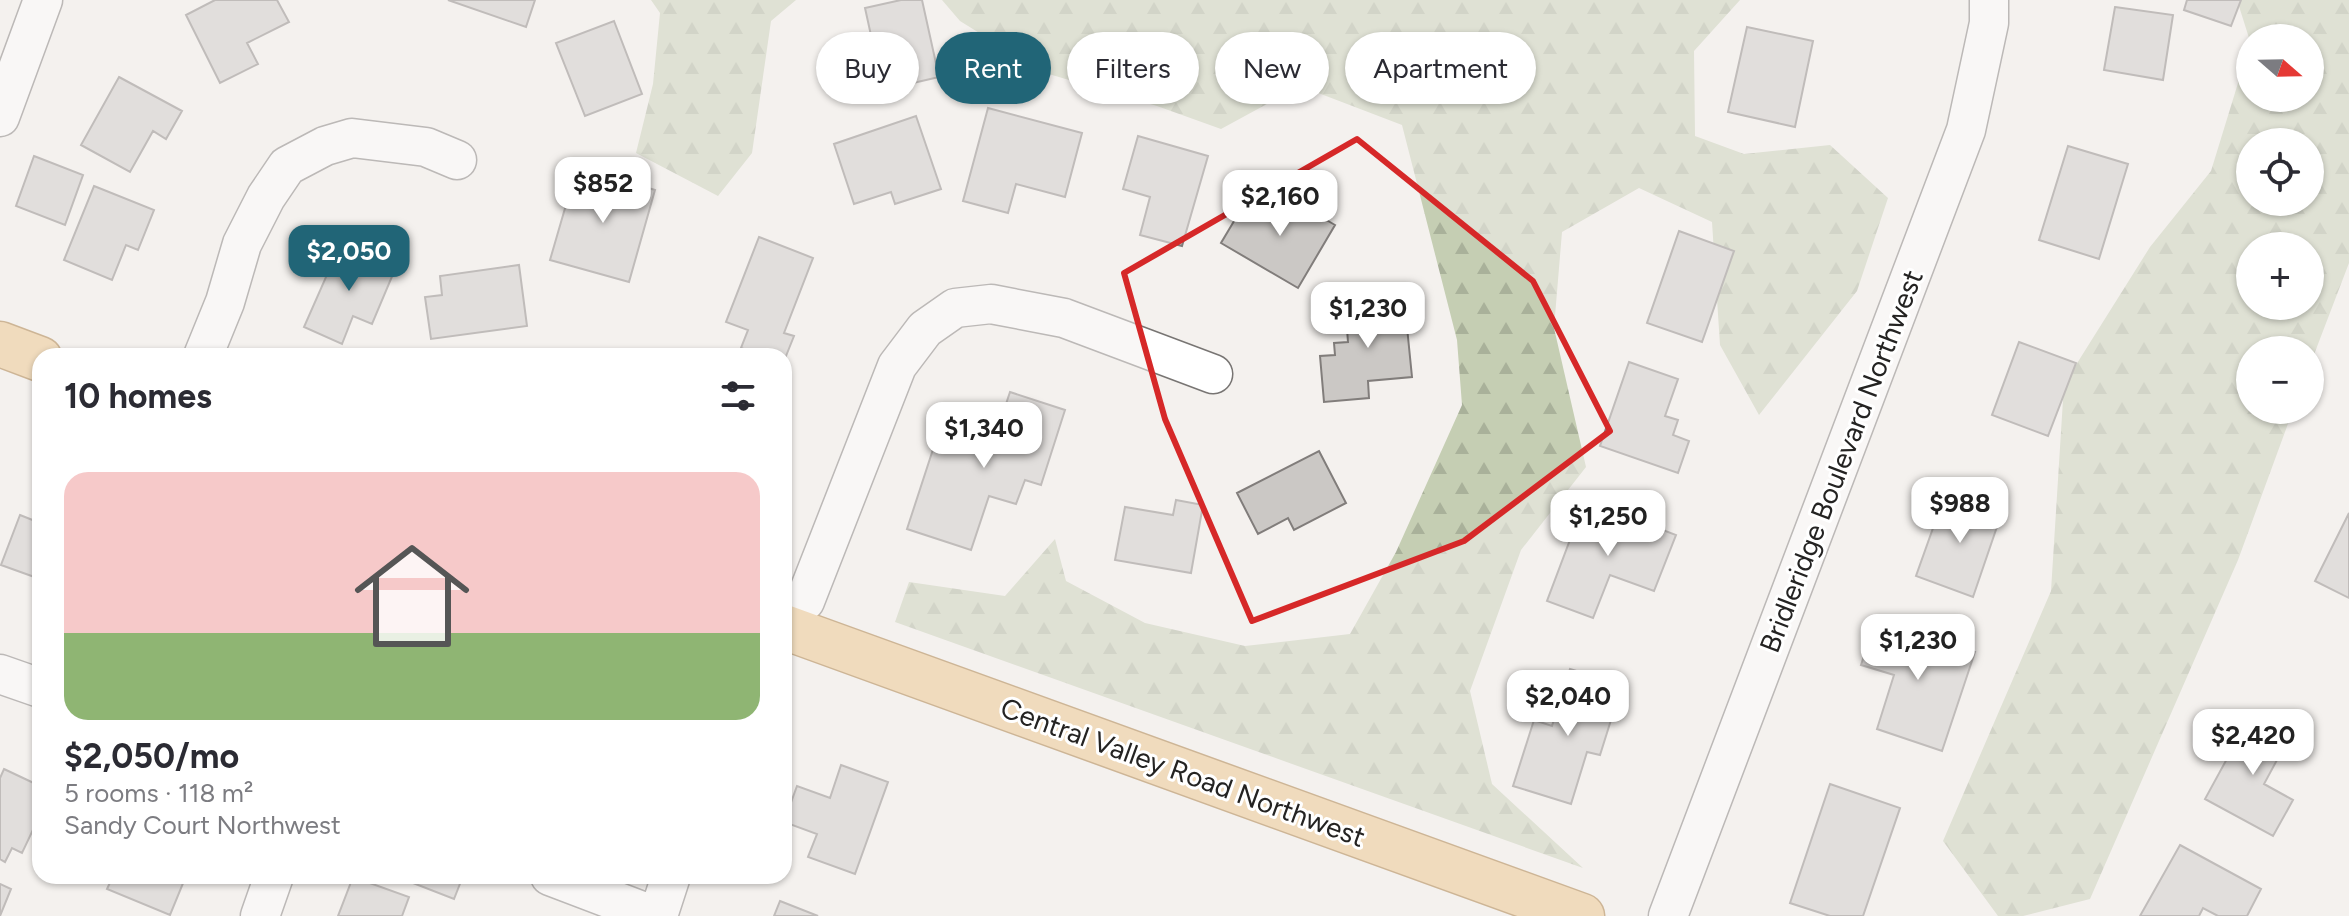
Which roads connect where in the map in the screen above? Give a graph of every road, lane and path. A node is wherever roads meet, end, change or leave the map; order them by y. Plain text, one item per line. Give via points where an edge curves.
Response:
1 (43, 0) edge
2 (1989, 0) edge
3 (0, 117) edge
4 (457, 160) dead end
5 (0, 344) edge
6 (206, 348) edge
7 (32, 356) edge
8 (1213, 374) dead end
9 (792, 607) edge
10 (792, 630) edge
11 (0, 674) edge
12 (32, 685) edge
13 (271, 884) edge
14 (571, 884) edge
15 (668, 884) edge
16 (260, 916) edge
17 (656, 916) edge
18 (1582, 916) edge
19 (1668, 916) edge

1 - 3 street
2 - 19 street, Bridleridge Boulevard Northwest via 1989,23 1966,130
4 - 6 street via 426,147 352,138 287,166 242,244
5 - 7 main road
8 - 9 street via 1064,318 991,304 955,308 925,329 897,366 805,601
10 - 18 main road, Central Valley Road Northwest
11 - 12 street
13 - 16 street
14 - 17 street
15 - 17 street

